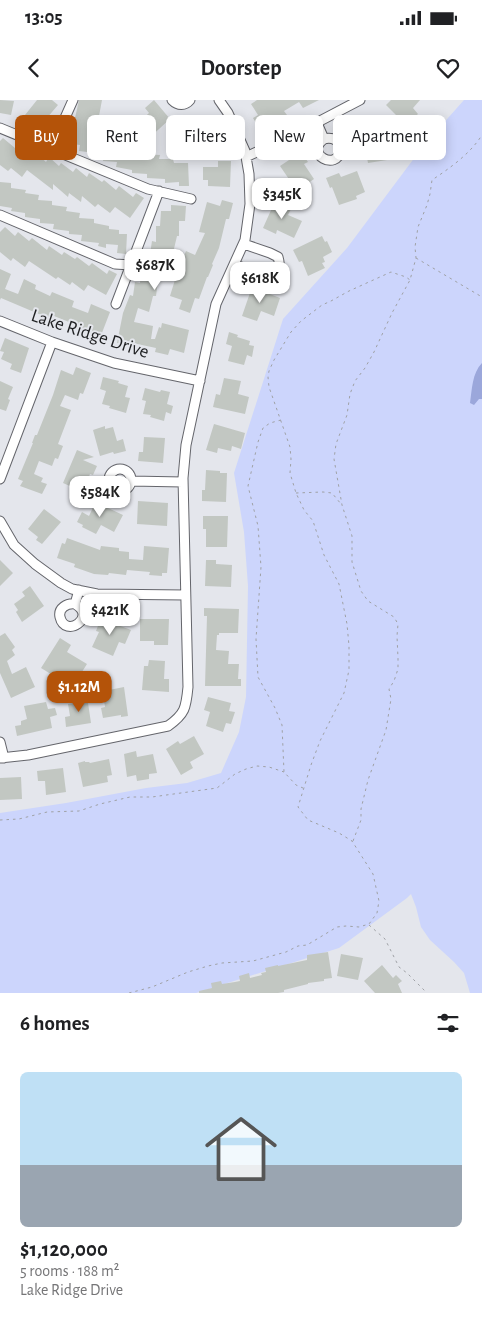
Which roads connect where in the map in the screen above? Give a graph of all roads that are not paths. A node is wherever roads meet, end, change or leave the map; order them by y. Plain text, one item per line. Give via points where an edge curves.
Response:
1 (73, 100) edge
2 (172, 100) edge
3 (190, 100) edge
4 (220, 100) edge
5 (360, 100) edge
6 (66, 115) edge
7 (323, 119) edge
8 (0, 128) edge
9 (15, 134) edge
10 (255, 153) edge
11 (246, 157) junction
12 (77, 160) edge
13 (159, 191) junction
14 (191, 199) dead end
15 (0, 215) edge
16 (244, 244) junction
17 (131, 265) junction
18 (235, 266) junction
19 (116, 304) dead end
20 (0, 320) edge
21 (52, 342) junction
22 (200, 381) junction
23 (0, 479) edge
24 (131, 481) dead end
25 (183, 482) junction
26 (0, 521) edge
27 (79, 590) junction
28 (185, 595) junction
29 (75, 604) dead end
30 (0, 742) edge
31 (2, 758) edge

1 - 6 street
2 - 3 street via 182,105
4 - 11 street
5 - 7 street
8 - 9 street
10 - 11 street
11 - 16 street via 250,204
12 - 13 street
13 - 14 street
13 - 17 street
15 - 17 street via 115,264
16 - 18 street
16 - 18 street via 270,252 278,258 279,269 270,277
17 - 19 street
18 - 22 street via 216,304
20 - 21 street, Lake Ridge Drive
21 - 22 street, Lake Ridge Drive via 114,363
21 - 23 street
22 - 25 street via 186,445
24 - 25 street
25 - 28 street
26 - 27 street via 14,545 34,564 61,584
27 - 28 street via 113,595
27 - 29 street
28 - 31 street via 188,687 180,717 168,726
30 - 31 street

